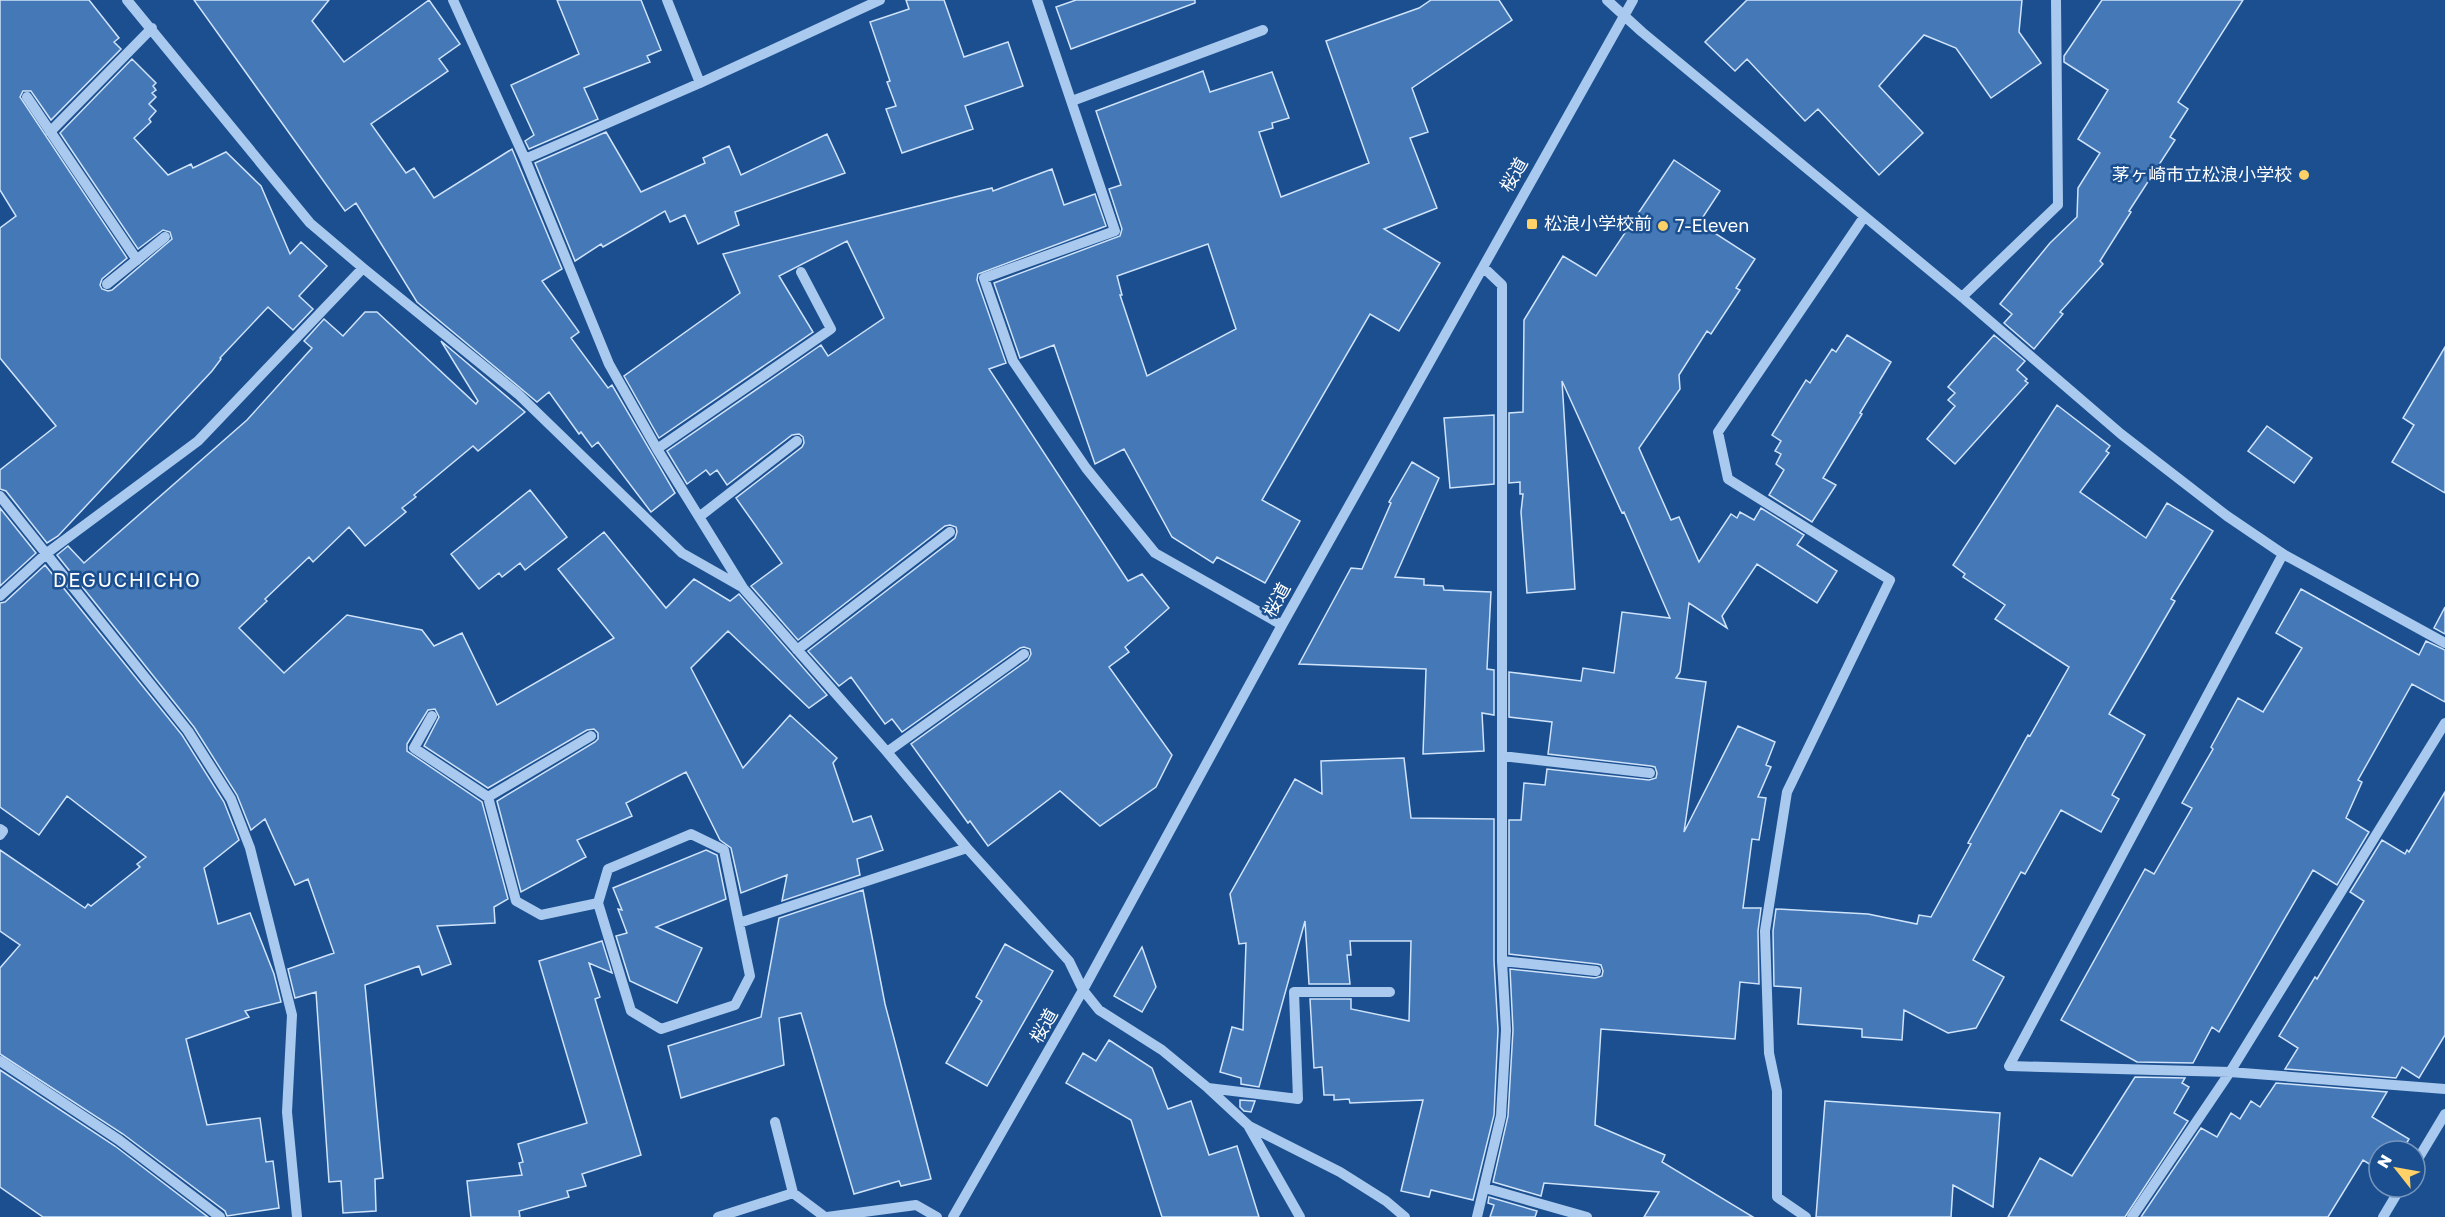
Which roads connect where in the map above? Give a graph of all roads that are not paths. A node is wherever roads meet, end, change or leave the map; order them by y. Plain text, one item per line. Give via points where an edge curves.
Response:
1 (127, 0) edge
2 (453, 0) edge
3 (667, 0) edge
4 (880, 0) edge
5 (1037, 0) edge
6 (1607, 0) edge
7 (1632, 0) edge
8 (2056, 0) edge
9 (1624, 15) junction
10 (152, 28) junction
11 (1263, 30) dead end
12 (700, 83) junction
13 (27, 97) dead end
14 (1072, 101) junction
15 (50, 132) junction
16 (525, 159) junction
17 (1864, 217) junction
18 (165, 237) dead end
19 (137, 260) junction
20 (1483, 267) junction
21 (363, 268) junction
22 (801, 272) dead end
23 (107, 284) dead end
24 (1962, 297) junction
25 (797, 441) dead end
26 (657, 449) junction
27 (0, 496) edge
28 (699, 516) junction
29 (950, 532) dead end
30 (47, 553) junction
31 (2283, 554) junction
32 (743, 588) junction
33 (0, 596) edge
34 (1282, 625) junction
35 (2445, 644) edge
36 (797, 650) junction
37 (1024, 654) dead end
38 (432, 716) dead end
39 (2445, 723) edge
40 (591, 736) dead end
41 (887, 752) junction
42 (1502, 756) junction
43 (1650, 773) dead end
44 (488, 797) junction
45 (0, 829) edge
46 (0, 835) edge
47 (967, 848) junction
48 (598, 903) junction
49 (739, 923) junction
50 (1502, 961) junction
51 (1596, 971) dead end
52 (1083, 990) junction
53 (1390, 992) dead end
54 (0, 1061) edge
55 (2230, 1072) junction
56 (1208, 1088) junction
57 (2445, 1089) edge
58 (2445, 1114) edge
59 (775, 1122) dead end
60 (1249, 1126) junction
61 (2427, 1144) edge
62 (1485, 1188) junction
63 (793, 1193) junction
64 (2394, 1199) edge
65 (220, 1217) edge
66 (297, 1217) edge
67 (718, 1217) edge
68 (826, 1217) edge
69 (937, 1217) edge
70 (952, 1217) edge
71 (1300, 1217) edge
72 (1405, 1217) edge
73 (1477, 1217) edge
74 (1587, 1217) edge
75 (1806, 1217) edge
76 (2132, 1217) edge
77 (2383, 1217) edge

1 - 10 street
2 - 16 street
3 - 12 street
4 - 12 street
5 - 14 street
6 - 9 street
7 - 9 street, 桜道
8 - 24 street via 2058,206
9 - 17 street
9 - 20 street, 桜道
10 - 15 street
10 - 21 street via 310,223
11 - 14 street
12 - 16 street
13 - 15 street
14 - 34 street via 1115,231 984,278 1013,361 1086,468 1155,553
15 - 19 street
16 - 26 street via 609,364
17 - 24 street
17 - 75 street via 1718,432 1728,479 1890,580 1787,792 1765,931 1769,1053 1776,1091 1777,1197
18 - 19 street
19 - 23 street
20 - 34 street, 桜道
20 - 42 street via 1502,285
21 - 30 street via 198,441
21 - 32 street via 518,394 682,553
22 - 26 street via 831,329
24 - 31 street via 2121,434
25 - 28 street
26 - 28 street
27 - 30 street
28 - 32 street
29 - 36 street
30 - 33 street
30 - 66 street via 188,731 231,799 250,848 292,1015 287,1112
31 - 35 street
31 - 55 street via 2009,1066
32 - 36 street
34 - 52 street, 桜道
36 - 41 street
37 - 41 street
38 - 44 street via 414,748
39 - 55 street
40 - 44 street
41 - 47 street
42 - 43 street
42 - 50 street
44 - 48 street via 516,901 541,915
45 - 46 street
47 - 49 street
47 - 52 street via 1069,961
48 - 49 street via 608,869 691,834 724,850
48 - 49 street via 630,1011 661,1029 735,1005 750,976
50 - 51 street
50 - 62 street via 1506,1030 1501,1116
52 - 56 street via 1099,1010 1162,1050
52 - 70 street, 桜道
53 - 56 street via 1294,992 1298,1099
54 - 65 street via 119,1140
55 - 57 street
55 - 76 street
56 - 60 street
58 - 61 street
59 - 63 street
60 - 71 street
60 - 72 street via 1340,1172
62 - 73 street
62 - 74 street
63 - 67 street
63 - 68 street
64 - 77 street
68 - 69 street via 916,1205

